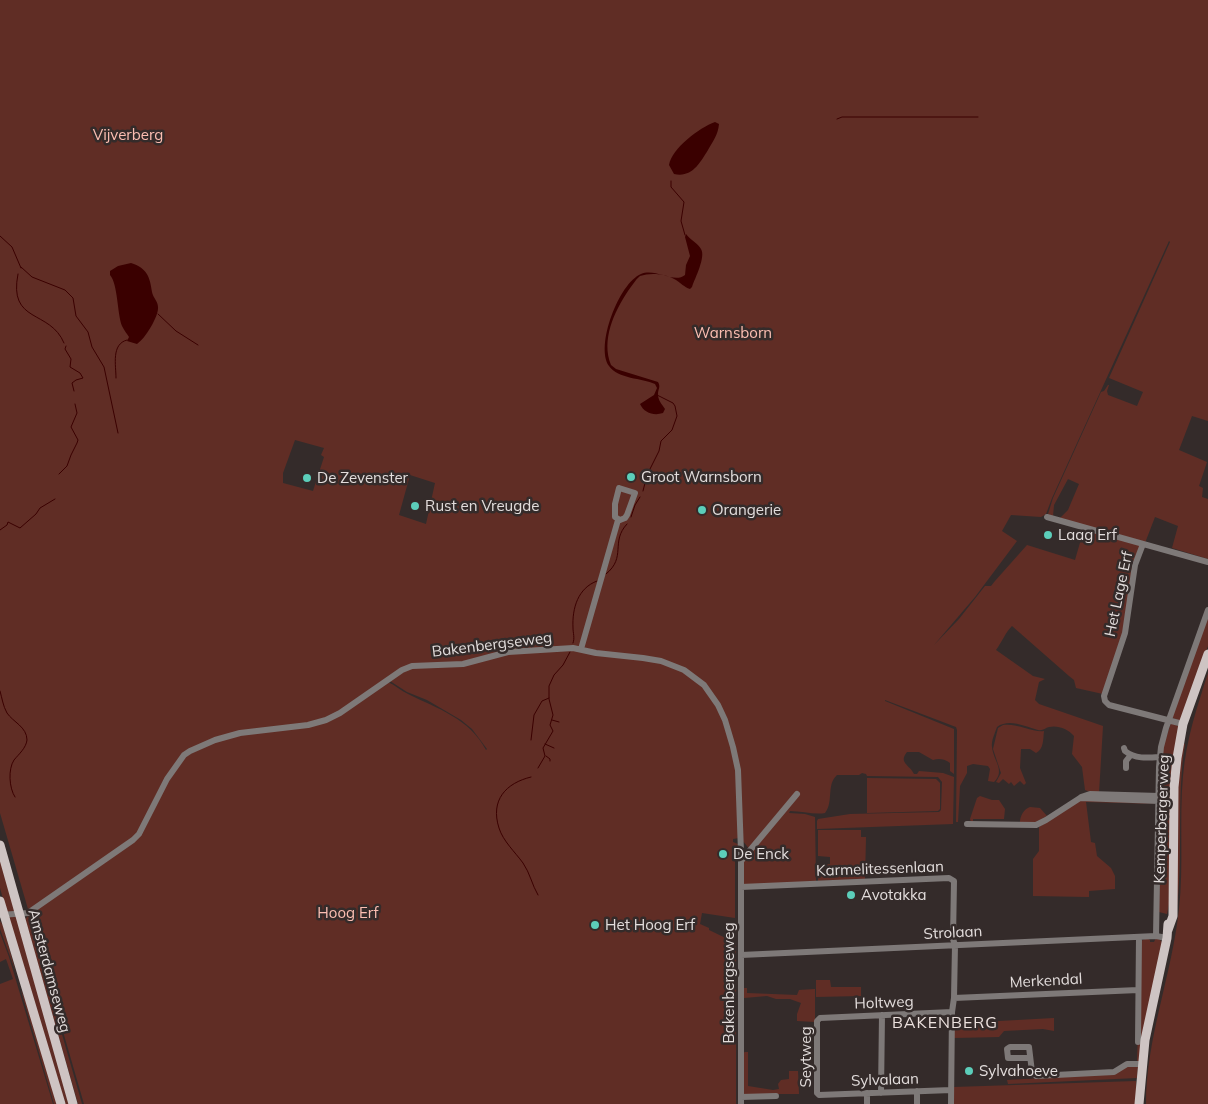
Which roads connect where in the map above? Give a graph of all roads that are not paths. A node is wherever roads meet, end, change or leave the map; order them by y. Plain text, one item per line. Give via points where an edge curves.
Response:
1 (1047, 517) dead end
2 (618, 520) junction
3 (1143, 544) junction
4 (1208, 562) edge
5 (1208, 610) edge
6 (581, 649) junction
7 (1208, 654) edge
8 (1169, 720) junction
9 (1183, 724) junction
10 (1124, 748) dead end
11 (1130, 756) junction
12 (1160, 758) junction
13 (1126, 768) dead end
14 (797, 794) dead end
15 (1158, 799) junction
16 (967, 824) dead end
17 (740, 843) junction
18 (0, 845) edge
19 (751, 850) junction
20 (741, 862) junction
21 (741, 887) junction
22 (0, 901) edge
23 (18, 913) junction
24 (2, 915) edge
25 (1167, 934) junction
26 (1156, 936) junction
27 (1139, 937) junction
28 (955, 946) junction
29 (741, 955) junction
30 (1138, 990) junction
31 (954, 998) junction
32 (952, 1012) junction
33 (882, 1015) junction
34 (818, 1019) joint
35 (1138, 1042) dead end
36 (1030, 1058) dead end
37 (1142, 1064) junction
38 (951, 1090) junction
39 (917, 1091) junction
40 (867, 1093) junction
41 (881, 1093) junction
42 (819, 1095) joint
43 (776, 1096) dead end
44 (742, 1100) edge
45 (61, 1104) edge
46 (73, 1104) edge
47 (867, 1104) edge
48 (917, 1104) edge
49 (951, 1104) edge
50 (1138, 1104) edge

1 - 3 street
2 - 2 street via 625,518 635,493 619,488 614,512
2 - 6 street
3 - 4 street
3 - 8 street, Het Lage Erf via 1135,565 1127,624 1104,699 1109,705
5 - 8 street, Kemperbergerweg
6 - 17 street, Bakenbergseweg via 596,654 661,661 681,669 704,685 718,705 734,747 740,794
6 - 23 street, Bakenbergseweg via 519,651 463,664 412,666 326,720 240,733 197,747 184,755 167,779 137,837 30,912
7 - 9 main road, Kemperbergerweg
8 - 9 street
8 - 12 street, Kemperbergerweg
9 - 25 main road, Kemperbergerweg via 1174,782 1173,916
10 - 11 street
11 - 12 street, Kemperbergerweg
11 - 13 street
12 - 15 street, Kemperbergerweg
14 - 19 street
15 - 16 street, Kemperbergerweg via 1083,797 1036,825
15 - 26 street, Kemperbergerweg
17 - 19 street
17 - 20 street, Bakenbergseweg
18 - 23 main road, Amsterdamseweg
19 - 20 street
20 - 21 street, Bakenbergseweg
21 - 28 street, Karmelitessenlaan via 949,878 954,881
21 - 29 street, Bakenbergseweg
22 - 24 main road, Amsterdamseweg
23 - 24 street, Bakenbergseweg
23 - 46 main road, Amsterdamseweg
24 - 45 main road, Amsterdamseweg
25 - 26 street, Strolaan
25 - 37 main road, Kemperbergerweg
26 - 27 street, Strolaan
27 - 28 street, Strolaan
27 - 30 street
28 - 29 street, Strolaan
28 - 31 street
29 - 44 street, Bakenbergseweg
30 - 31 street, Merkendal
30 - 35 street
31 - 32 street
32 - 33 street, Holtweg
32 - 38 street
33 - 34 street, Holtweg
33 - 41 street
34 - 42 street, Seytweg via 816,1093
36 - 37 street via 1032,1072 1036,1076 1114,1072 1127,1064
37 - 50 main road, Kemperbergerweg
38 - 39 street, Sylvalaan
38 - 49 street
39 - 41 street, Sylvalaan
39 - 48 street
40 - 41 street, Sylvalaan
40 - 42 street, Sylvalaan
40 - 47 street
43 - 44 street

